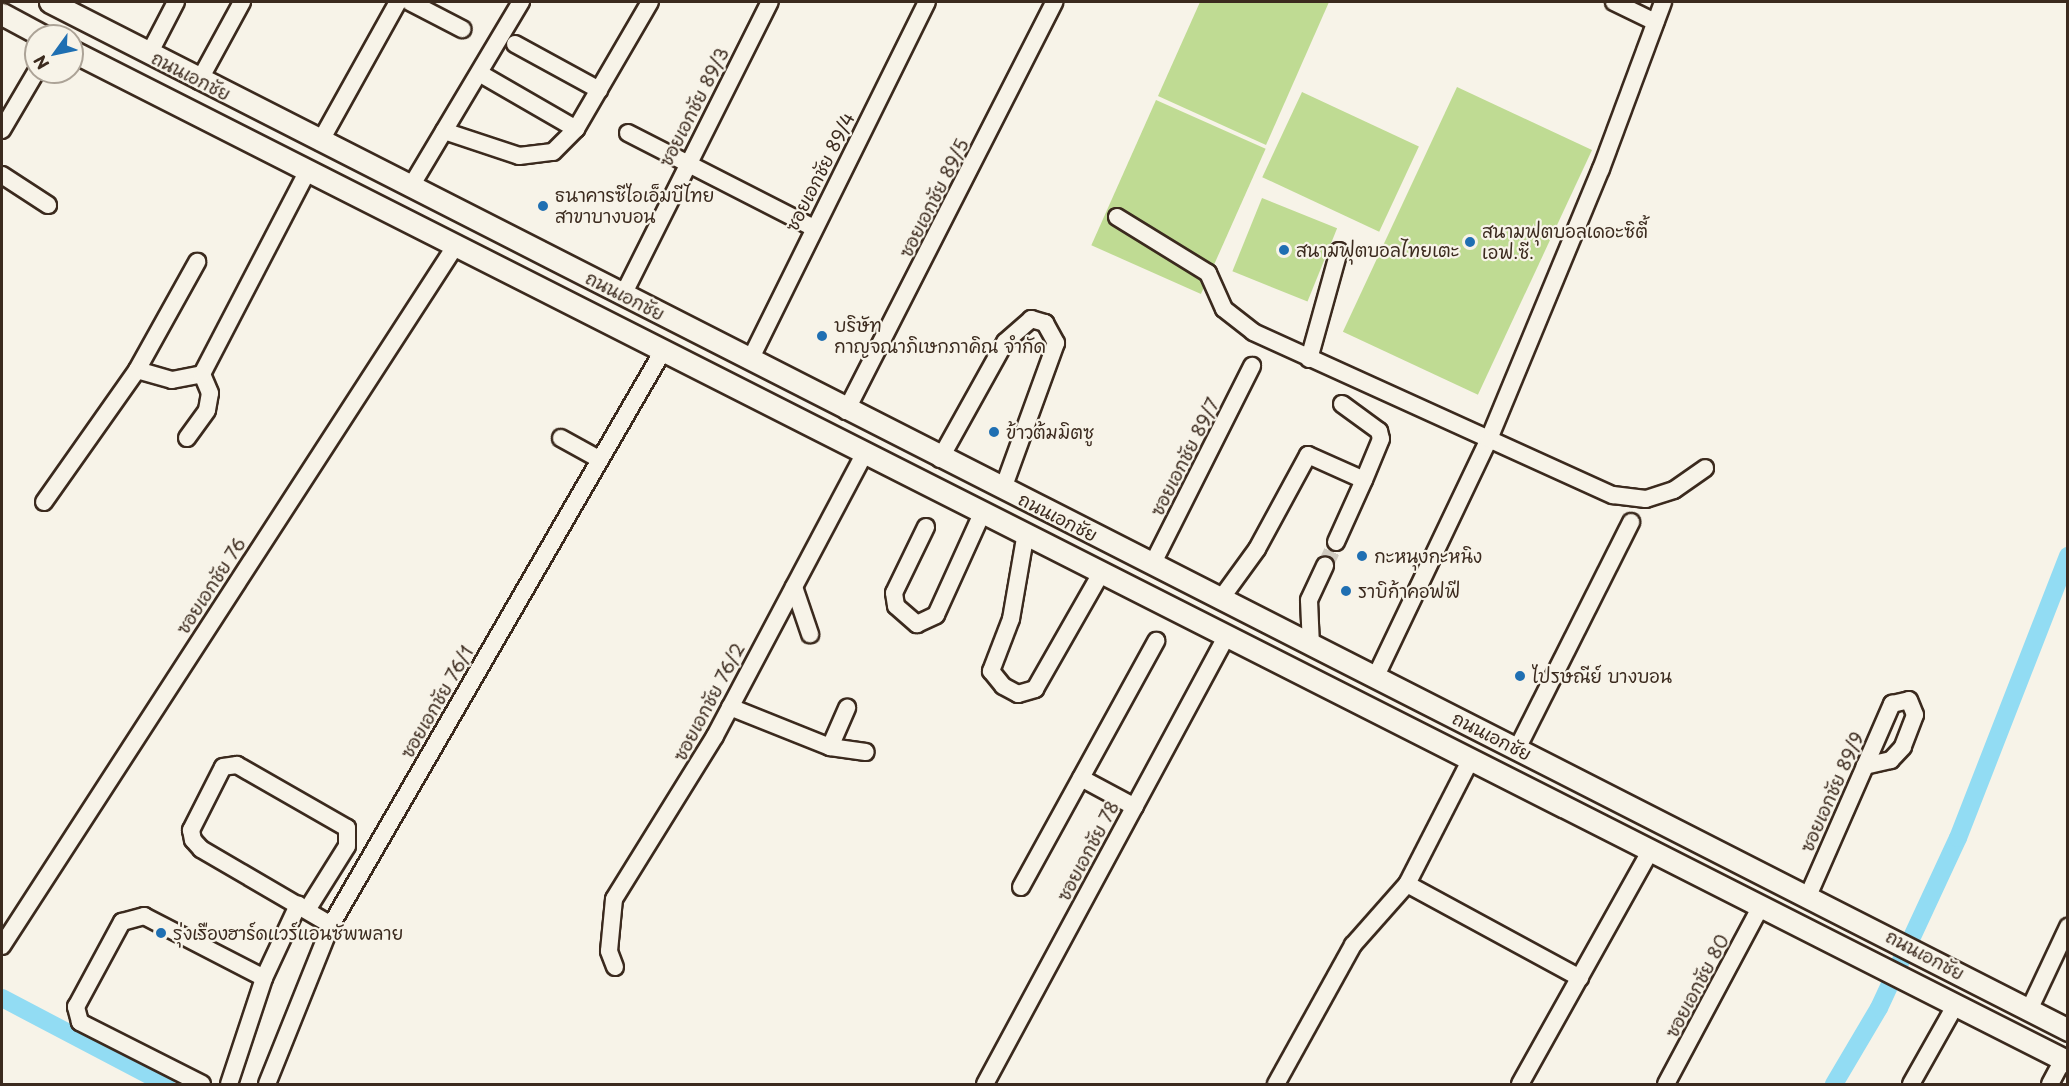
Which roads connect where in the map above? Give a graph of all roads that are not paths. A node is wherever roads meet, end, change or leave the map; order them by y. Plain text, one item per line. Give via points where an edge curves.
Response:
1 (50, 2) edge
2 (176, 2) edge
3 (242, 2) edge
4 (398, 2) edge
5 (410, 2) edge
6 (521, 2) edge
7 (650, 2) edge
8 (770, 2) edge
9 (927, 2) edge
10 (1054, 2) edge
11 (1614, 2) edge
12 (1663, 2) edge
13 (2, 14) edge
14 (1654, 22) junction
15 (24, 26) edge
16 (462, 29) dead end
17 (515, 44) dead end
18 (149, 54) junction
19 (84, 57) edge
20 (486, 77) dead end
21 (199, 81) junction
22 (29, 84) edge
23 (599, 90) junction
24 (576, 129) junction
25 (2, 130) edge
26 (444, 131) junction
27 (628, 133) dead end
28 (320, 142) junction
29 (687, 163) junction
30 (307, 172) junction
31 (2, 175) edge
32 (410, 188) junction
33 (48, 205) dead end
34 (1118, 217) dead end
35 (814, 228) junction
36 (454, 248) junction
37 (1339, 250) dead end
38 (196, 262) dead end
39 (623, 295) junction
40 (663, 351) junction
41 (1309, 359) junction
42 (750, 360) junction
43 (1252, 366) dead end
44 (137, 370) junction
45 (202, 375) junction
46 (1342, 404) dead end
47 (846, 411) junction
48 (187, 438) dead end
49 (561, 438) dead end
50 (1489, 439) junction
51 (863, 456) junction
52 (599, 459) junction
53 (940, 459) junction
54 (1705, 468) dead end
55 (1364, 480) junction
56 (1003, 489) junction
57 (44, 502) dead end
58 (981, 516) junction
59 (1632, 522) dead end
60 (926, 527) dead end
61 (1025, 538) junction
62 (1336, 542) tunnel mouth
63 (1152, 565) junction
64 (1325, 566) tunnel mouth
65 (1100, 575) junction
66 (794, 587) junction
67 (1220, 600) junction
68 (810, 634) dead end
69 (1226, 637) junction
70 (1156, 641) dead end
71 (1311, 646) junction
72 (1374, 678) junction
73 (730, 707) junction
74 (847, 708) dead end
75 (1475, 728) junction
76 (830, 747) junction
77 (1517, 749) junction
78 (866, 752) dead end
79 (1468, 758) junction
80 (1865, 766) junction
81 (1508, 777) junction
82 (1081, 778) junction
83 (1135, 807) junction
84 (1650, 850) junction
85 (1407, 884) junction
86 (1022, 887) dead end
87 (1808, 896) junction
88 (1761, 906) junction
89 (303, 907) junction
90 (332, 925) junction
91 (2067, 927) edge
92 (2, 946) edge
93 (615, 967) dead end
94 (264, 978) junction
95 (1580, 978) junction
96 (1955, 1006) junction
97 (2029, 1010) junction
98 (2067, 1030) edge
99 (2065, 1061) edge
100 (202, 1084) edge
101 (229, 1084) edge
102 (267, 1084) edge
103 (985, 1084) edge
104 (1276, 1084) edge
105 (1520, 1084) edge
106 (1666, 1084) edge
107 (1911, 1084) edge
108 (2050, 1084) edge

1 - 18 main road, ถนนเอกชัย
2 - 18 street
3 - 21 street
4 - 28 street
5 - 16 street
6 - 26 street
7 - 23 street
8 - 29 street, ซอยเอกชัย 89/3
9 - 35 street, ซอยเอกชัย 89/4
10 - 47 street, ซอยเอกชัย 89/5
11 - 14 street
12 - 14 street
13 - 15 main road
14 - 50 street via 1601,169
17 - 23 street
18 - 21 main road, ถนนเอกชัย
19 - 30 main road, ถนนเอกชัย
20 - 24 street
21 - 28 main road, ถนนเอกชัย
22 - 25 street
23 - 24 street
24 - 26 street via 553,152 528,156
26 - 32 street
27 - 29 street
28 - 32 main road, ถนนเอกชัย
29 - 35 street
29 - 39 street, ซอยเอกชัย 89/3
30 - 36 main road, ถนนเอกชัย
30 - 45 street
31 - 33 street
32 - 39 main road, ถนนเอกชัย
34 - 41 street via 1208,273 1237,321
35 - 42 street, ซอยเอกชัย 89/4
36 - 40 main road, ถนนเอกชัย
36 - 92 street, ซอยเอกชัย 76
37 - 41 street
38 - 44 street
39 - 42 main road, ถนนเอกชัย
40 - 51 main road, ถนนเอกชัย
40 - 52 street, ซอยเอกชัย 76/1
41 - 50 street
42 - 47 main road, ถนนเอกชัย
43 - 63 street, ซอยเอกชัย 89/7
44 - 45 street via 172,380
44 - 57 street
45 - 48 street via 210,393 207,410
46 - 55 street via 1379,431 1381,439
47 - 53 main road, ถนนเอกชัย
49 - 52 street
50 - 54 street via 1629,500 1674,490
50 - 72 street
51 - 58 main road, ถนนเอกชัย
51 - 66 street, ซอยเอกชัย 76/2
52 - 90 street, ซอยเอกชัย 76/1
53 - 56 main road, ถนนเอกชัย
53 - 56 street via 1005,342 1031,319 1045,323 1056,343
55 - 62 street
55 - 67 street via 1311,455 1305,457 1257,549
56 - 63 main road, ถนนเอกชัย
58 - 60 street via 936,615 917,624 896,606 894,593
58 - 61 main road, ถนนเอกชัย
59 - 77 street
61 - 65 main road, ถนนเอกชัย
61 - 65 street via 1011,619 991,671 1003,686 1018,694 1035,689
63 - 67 main road, ถนนเอกชัย
64 - 71 street via 1309,600
65 - 69 main road, ถนนเอกชัย
66 - 68 street
66 - 73 street, ซอยเอกชัย 76/2
67 - 71 main road, ถนนเอกชัย
69 - 79 main road, ถนนเอกชัย
69 - 83 street, ซอยเอกชัย 78
70 - 82 street
71 - 72 main road, ถนนเอกชัย
72 - 75 main road, ถนนเอกชัย
73 - 76 street
73 - 93 street, ซอยเอกชัย 76/2 via 614,899 609,951
74 - 76 street
75 - 77 main road, ถนนเอกชัย
75 - 79 main road via 1480,746
76 - 78 street
77 - 81 main road via 1505,761
77 - 87 main road, ถนนเอกชัย
79 - 81 main road, ถนนเอกชัย
79 - 85 street
80 - 80 street, ซอยเอกชัย 89/9 via 1892,704 1909,700 1916,711 1903,747 1891,760
80 - 87 street, ซอยเอกชัย 89/9
81 - 84 main road, ถนนเอกชัย
82 - 83 street
82 - 86 street
83 - 103 street, ซอยเอกชัย 78
84 - 88 main road, ถนนเอกชัย
84 - 95 street
85 - 95 street
85 - 104 street via 1353,945
87 - 97 main road, ถนนเอกชัย
88 - 96 main road, ถนนเอกชัย
88 - 106 street, ซอยเอกชัย 80
89 - 89 street via 193,840 191,830 223,767 237,765 347,828 347,846
89 - 90 street
89 - 94 street
90 - 102 street, ซอยเอกชัย 76/1
91 - 97 street
94 - 100 street via 144,916 122,922 76,1006 80,1022
94 - 101 street
95 - 105 street
96 - 99 main road, ถนนเอกชัย
96 - 107 street
97 - 98 main road, ถนนเอกชัย
99 - 108 street

